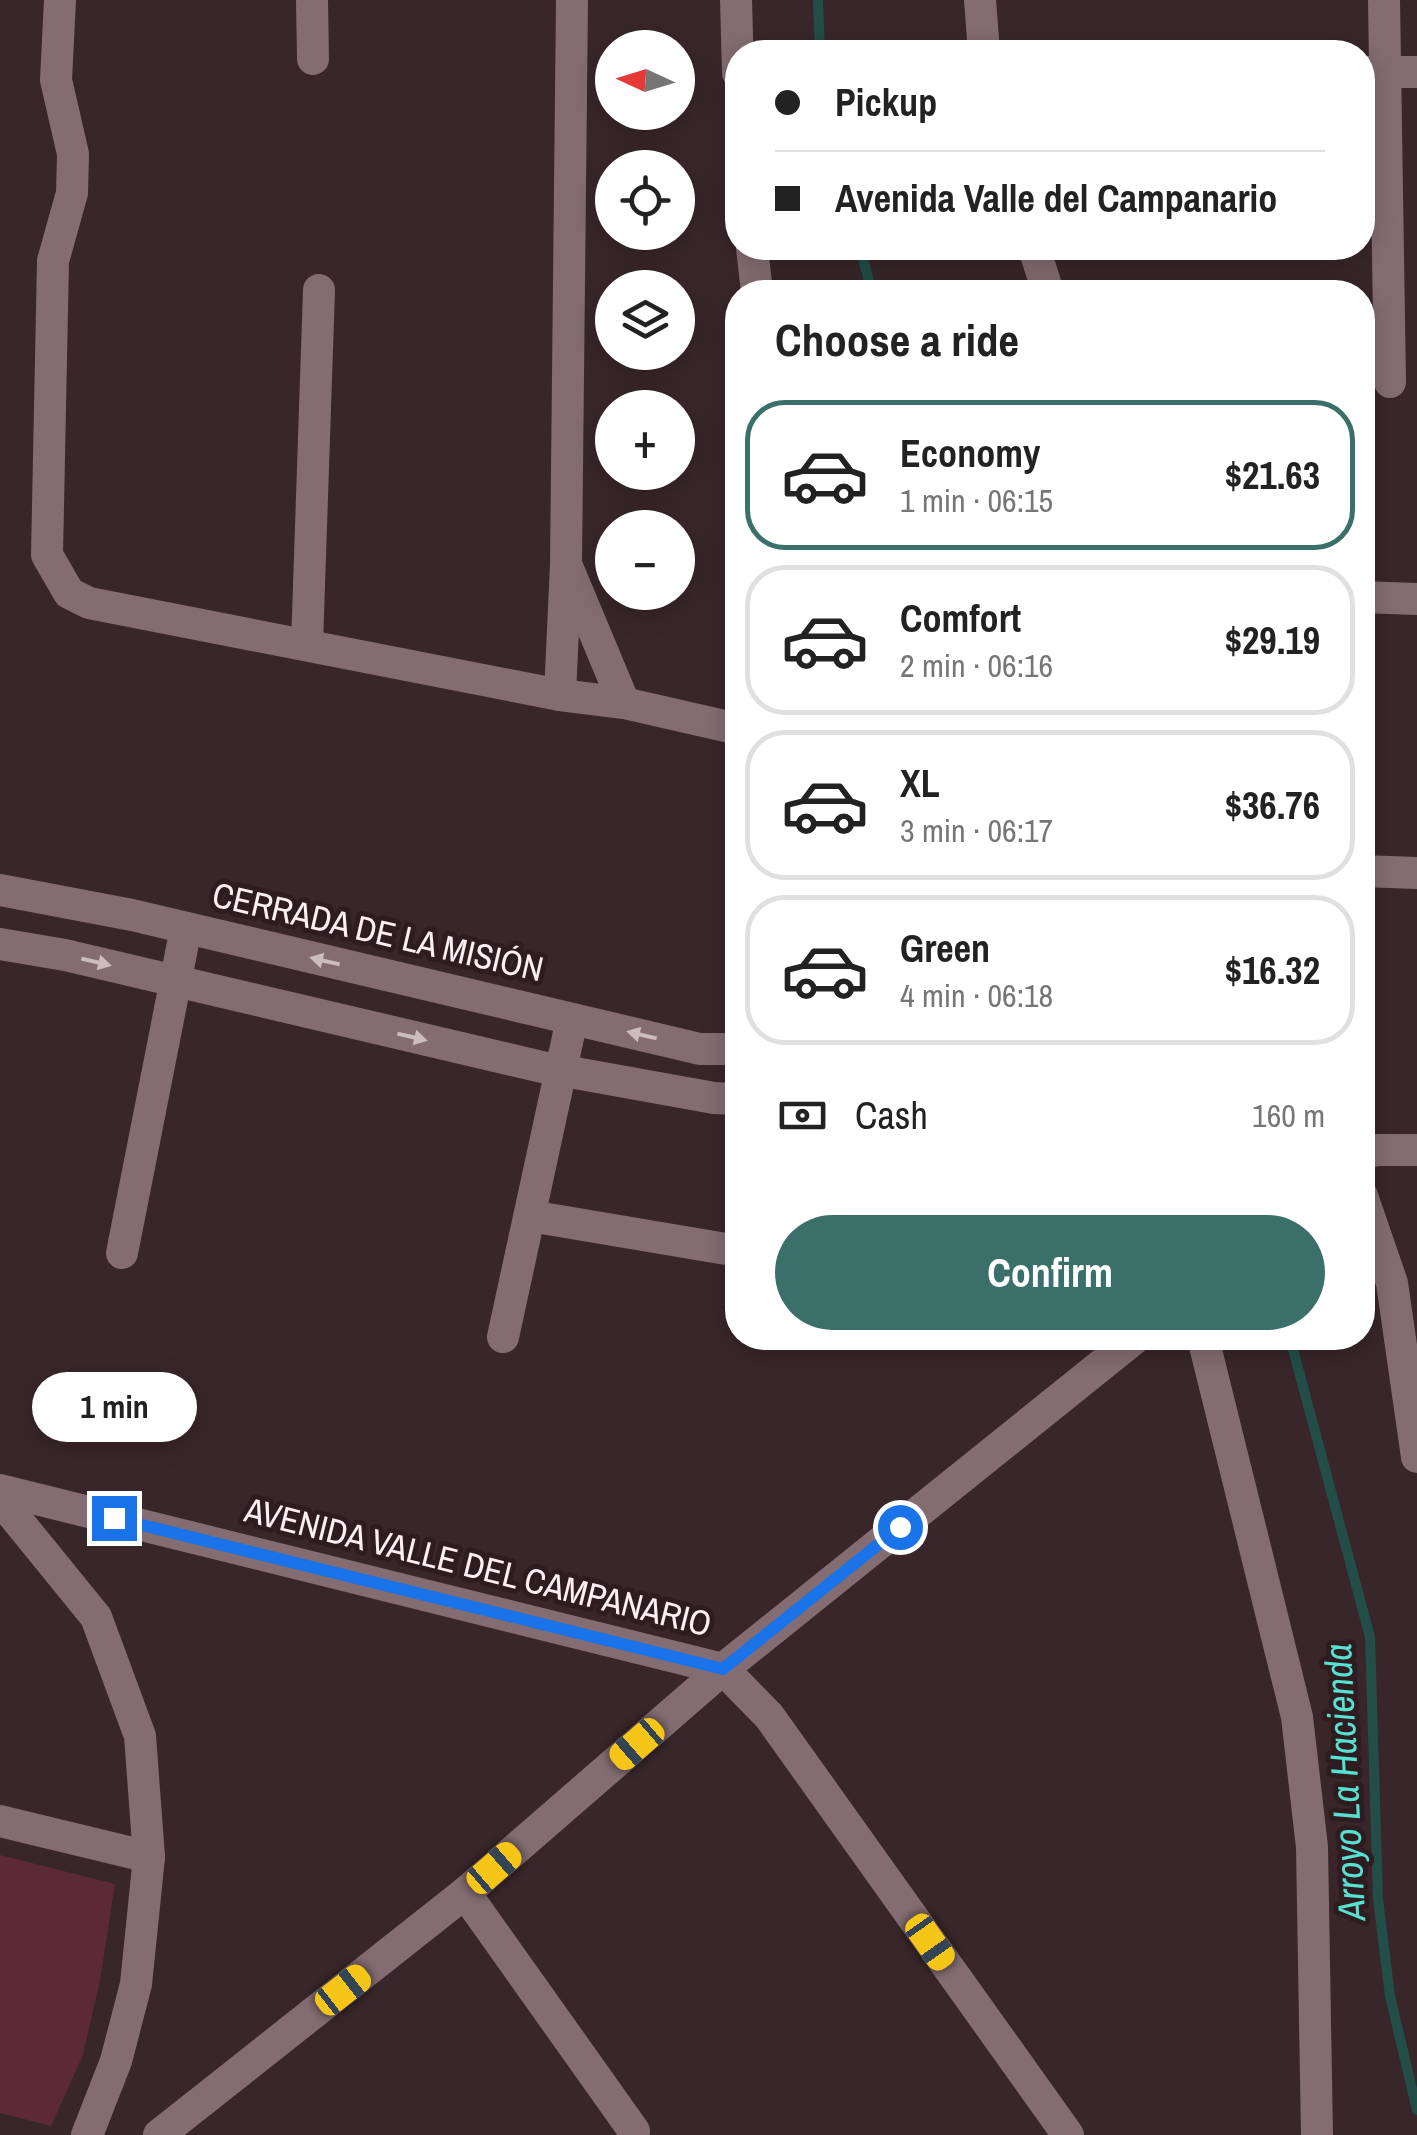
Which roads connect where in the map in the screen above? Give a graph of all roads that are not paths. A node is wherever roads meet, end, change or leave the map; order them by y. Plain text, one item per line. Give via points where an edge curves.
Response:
1 (60, 0) edge
2 (312, 0) edge
3 (572, 0) edge
4 (736, 0) edge
5 (980, 0) edge
6 (1384, 0) edge
7 (737, 40) edge
8 (983, 40) edge
9 (313, 59) dead end
10 (1388, 72) edge
11 (319, 290) dead end
12 (1390, 382) dead end
13 (566, 564) junction
14 (1375, 597) edge
15 (1417, 599) edge
16 (307, 645) junction
17 (560, 695) junction
18 (624, 703) junction
19 (725, 726) edge
20 (1375, 871) edge
21 (1417, 872) edge
22 (0, 890) edge
23 (186, 928) junction
24 (0, 944) edge
25 (176, 981) junction
26 (572, 1019) junction
27 (725, 1050) edge
28 (563, 1071) junction
29 (725, 1098) edge
30 (1375, 1150) edge
31 (1417, 1150) edge
32 (530, 1216) junction
33 (1375, 1234) edge
34 (725, 1249) edge
35 (122, 1253) dead end
36 (502, 1337) dead end
37 (1121, 1350) edge
38 (1206, 1350) edge
39 (1417, 1457) edge
40 (0, 1490) edge
41 (0, 1499) edge
42 (723, 1669) junction
43 (0, 1821) edge
44 (149, 1857) junction
45 (465, 1893) junction
46 (634, 2131) dead end
47 (87, 2135) edge
48 (159, 2135) edge
49 (1068, 2135) edge
50 (1317, 2135) edge

1 - 16 street via 56,80 73,154 72,192 53,261 47,555 69,592 90,603
2 - 9 street
3 - 13 street
4 - 7 street
5 - 8 street
6 - 10 street
10 - 12 street
11 - 16 street
13 - 17 street
13 - 18 street
14 - 15 street
16 - 17 street
17 - 18 street
18 - 19 street
20 - 21 street
22 - 23 street, CERRADA DE LA MISIÓN
23 - 25 street
26 -> 23 street, CERRADA DE LA MISIÓN
24 -> 25 street
25 -> 28 street
25 - 35 street
27 -> 26 street, CERRADA DE LA MISIÓN
26 - 28 street
28 - 29 street
28 - 32 street
30 - 31 street
32 - 34 street
32 - 36 street
33 - 39 street via 1392,1283
37 - 42 street
38 - 50 street via 1297,1717 1312,1847
40 - 42 street, AVENIDA VALLE DEL CAMPANARIO
41 - 44 street via 96,1618 140,1736
42 - 45 street
42 - 49 street, AVENIDA VALLE DEL CAMPANARIO via 768,1716
43 - 44 street
44 - 47 street via 136,1984
45 - 46 street
45 - 48 street

